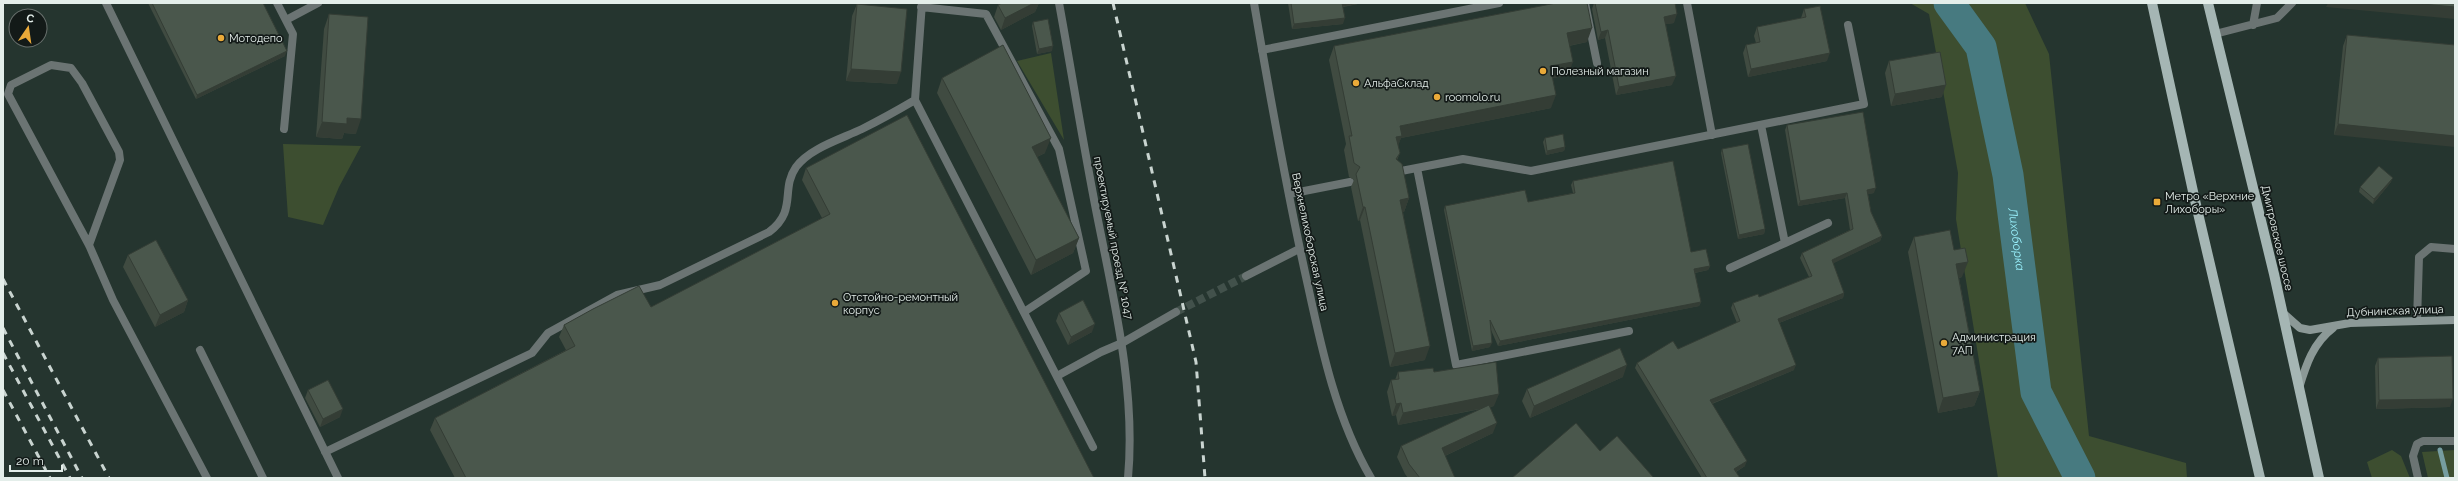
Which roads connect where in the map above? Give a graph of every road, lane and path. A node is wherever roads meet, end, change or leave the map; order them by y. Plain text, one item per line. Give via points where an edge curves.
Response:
1 (106, 3) edge
2 (277, 3) edge
3 (318, 3) edge
4 (1059, 3) edge
5 (1254, 3) edge
6 (1499, 3) edge
7 (1585, 3) edge
8 (1687, 3) edge
9 (2152, 3) edge
10 (2208, 3) edge
11 (2257, 3) edge
12 (2292, 3) edge
13 (921, 5) edge
14 (286, 20) junction
15 (2253, 24) junction
16 (1848, 25) dead end
17 (2215, 34) junction
18 (1262, 50) junction
19 (1597, 63) dead end
20 (916, 100) junction
21 (1761, 125) junction
22 (284, 129) dead end
23 (1712, 135) junction
24 (1417, 168) junction
25 (1396, 172) edge
26 (1350, 182) dead end
27 (1289, 194) junction
28 (1828, 223) dead end
29 (1785, 243) junction
30 (89, 245) junction
31 (1299, 249) junction
32 (2455, 249) edge
33 (1730, 268) dead end
34 (1246, 276) tunnel mouth
35 (2280, 310) junction
36 (1024, 312) junction
37 (1176, 312) tunnel mouth
38 (2455, 320) edge
39 (2417, 321) junction
40 (2337, 326) junction
41 (1629, 331) dead end
42 (1122, 343) junction
43 (200, 350) dead end
44 (1057, 376) junction
45 (2298, 388) junction
46 (2455, 441) edge
47 (1093, 447) dead end
48 (325, 452) junction
49 (208, 478) edge
50 (263, 478) edge
51 (338, 478) edge
52 (1128, 478) edge
53 (1370, 478) edge
54 (2260, 478) edge
55 (2319, 478) edge
56 (2418, 478) edge

1 - 48 street
2 - 14 street
3 - 14 street
4 - 42 street, проектируемый проезд № 1047 via 1085,155
5 - 18 street, Верхнелихоборская улица
6 - 18 street
7 - 19 street
8 - 23 street
9 - 54 main road
10 - 17 main road, Дмитровское шоссе
11 - 15 street
12 - 15 street via 2277,18
13 - 20 street
13 - 36 street via 986,14 1059,149 1086,271
14 - 22 street via 292,34
15 - 17 street
16 - 21 street via 1864,104
17 - 35 main road, Дмитровское шоссе
18 - 27 street, Верхнелихоборская улица
20 - 36 street
20 - 48 street via 825,147 797,166 792,174 787,210 779,224 769,232 660,285 616,296 548,333 532,353
21 - 23 street
21 - 29 street
23 - 24 street via 1531,171 1463,159
24 - 25 street
24 - 41 street via 1456,365
26 - 27 street
27 - 31 street, Верхнелихоборская улица
28 - 29 street
29 - 33 street
30 - 30 street via 8,94 11,85 51,65 71,68 82,83 119,152 120,160
30 - 49 street via 113,300
31 - 34 street
31 - 53 street, Верхнелихоборская улица via 1320,340 1343,418
32 - 39 street via 2431,246 2419,257
35 - 40 main road, Дубнинская улица via 2300,328 2319,330
35 - 45 main road, Дмитровское шоссе
36 - 44 street
37 - 42 street
38 - 39 main road, Дубнинская улица
39 - 40 main road, Дубнинская улица via 2350,322
40 - 45 main road, Дубнинская улица via 2322,338 2310,356
42 - 44 street
42 - 52 street, проектируемый проезд № 1047 via 1130,450
43 - 50 street
44 - 47 street
45 - 55 main road, Дмитровское шоссе
46 - 56 street via 2423,441 2417,444 2413,456
48 - 51 street

